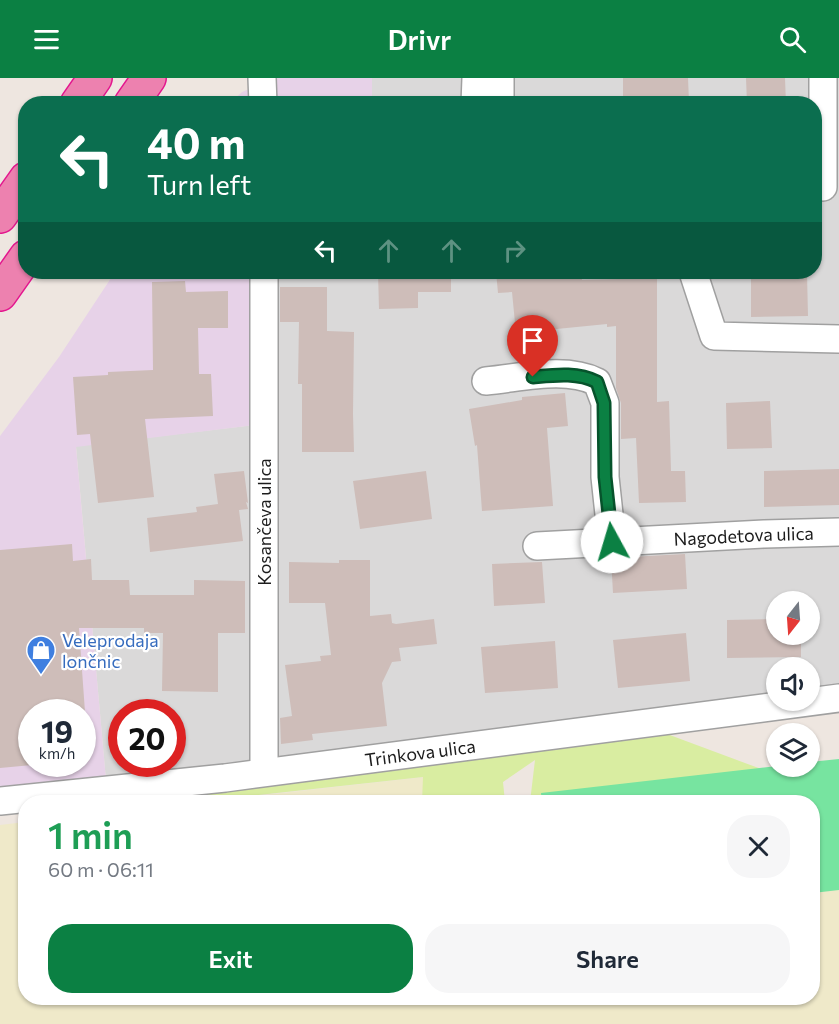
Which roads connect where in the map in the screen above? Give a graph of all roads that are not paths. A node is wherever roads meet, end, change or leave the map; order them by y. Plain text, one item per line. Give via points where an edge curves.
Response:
1 (95, 78) edge
2 (149, 78) edge
3 (262, 78) edge
4 (476, 78) edge
5 (500, 78) edge
6 (823, 78) edge
7 (83, 96) edge
8 (137, 96) edge
9 (263, 96) edge
10 (475, 96) edge
11 (500, 96) edge
12 (823, 187) dead end
13 (18, 190) edge
14 (0, 216) edge
15 (18, 268) edge
16 (264, 279) edge
17 (695, 279) edge
18 (0, 294) edge
19 (839, 339) edge
20 (486, 381) dead end
21 (839, 532) edge
22 (612, 542) junction
23 (537, 546) dead end
24 (839, 698) edge
25 (264, 771) junction
26 (59, 795) edge
27 (18, 799) edge
28 (0, 801) edge

1 - 7 highway
2 - 8 highway
3 - 9 street
4 - 10 street
5 - 11 street
6 - 12 street
13 - 14 highway
15 - 18 highway
16 - 25 street, Kosančeva ulica
17 - 19 street via 714,336
20 - 22 street via 556,375 585,376 597,382 604,403 605,477
21 - 22 street, Nagodetova ulica
22 - 23 street, Nagodetova ulica
24 - 25 street, Trinkova ulica
25 - 26 street, Trinkova ulica
27 - 28 street, Trinkova ulica

